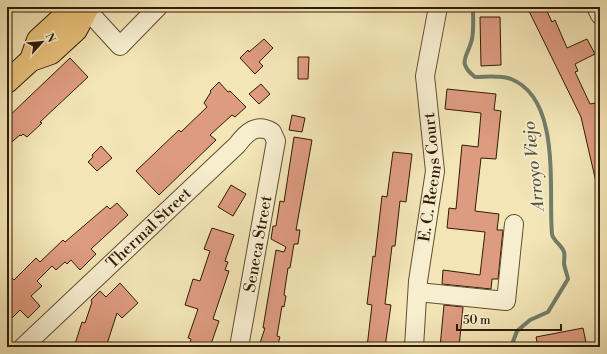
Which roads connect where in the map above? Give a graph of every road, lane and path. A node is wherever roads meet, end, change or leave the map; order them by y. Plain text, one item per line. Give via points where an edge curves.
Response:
1 (158, 7) edge
2 (438, 7) edge
3 (596, 7) edge
4 (87, 8) edge
5 (600, 15) edge
6 (7, 82) edge
7 (276, 141) joint
8 (514, 224) dead end
9 (418, 292) junction
10 (22, 347) edge
11 (239, 347) edge
12 (414, 347) edge

1 - 4 street via 120,46
2 - 9 street, E. C. Reems Court via 426,76 434,171
3 - 5 street
4 - 6 main road via 63,17 38,40 31,60
7 - 10 street, Thermal Street via 272,132 266,129 249,131
7 - 11 street, Seneca Street
8 - 9 street via 506,301
9 - 12 street, E. C. Reems Court

